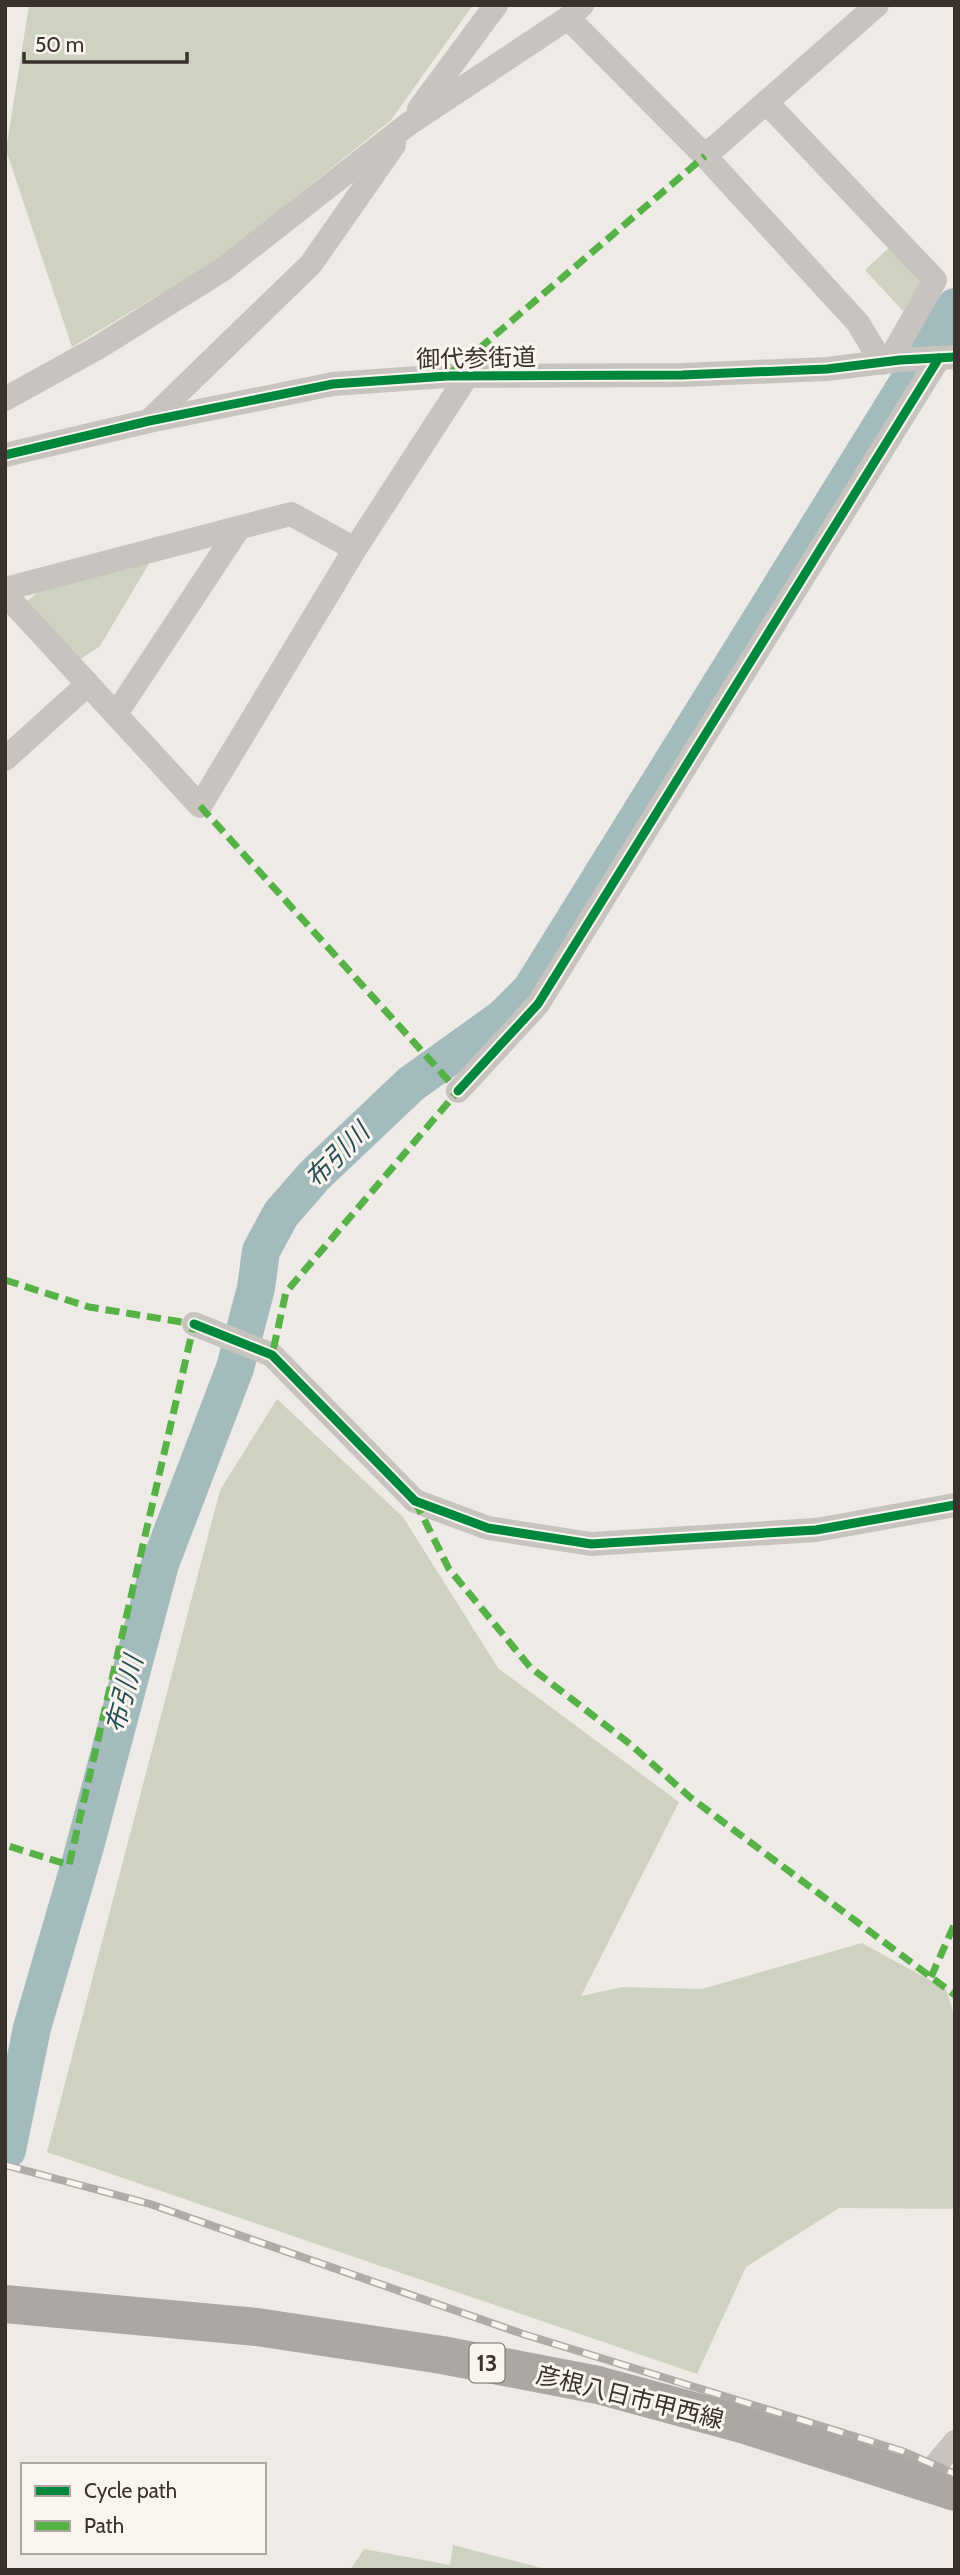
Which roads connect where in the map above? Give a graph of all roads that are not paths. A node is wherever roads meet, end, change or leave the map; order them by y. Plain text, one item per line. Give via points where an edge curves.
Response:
1 (496, 5) edge
2 (877, 5) edge
3 (575, 11) edge
4 (766, 103) junction
5 (407, 125) junction
6 (705, 156) junction
7 (941, 358) edge
8 (891, 362) junction
9 (467, 376) junction
10 (5, 399) edge
11 (149, 421) junction
12 (5, 455) edge
13 (239, 527) junction
14 (355, 549) junction
15 (5, 591) edge
16 (88, 684) junction
17 (116, 714) junction
18 (5, 759) edge
19 (458, 1091) dead end
20 (194, 1324) dead end
21 (955, 1505) edge
22 (5, 2304) edge
23 (955, 2442) edge
24 (941, 2487) edge

1 - 5 street
2 - 4 street
3 - 5 street
3 - 6 street
4 - 6 street
4 - 8 street via 935,281
5 - 10 street via 222,270
5 - 11 street via 311,264
6 - 8 street
7 - 8 street, 御代参街道
7 - 19 street via 538,1003
8 - 9 street, 御代参街道 via 682,375
9 - 11 street, 御代参街道 via 333,384
9 - 14 street
11 - 12 street, 御代参街道
13 - 14 street via 291,514
13 - 15 street
13 - 17 street
14 - 17 street via 200,806
15 - 16 street
16 - 17 street
16 - 18 street
20 - 21 street via 272,1355 415,1501 488,1528 591,1544 817,1530
22 - 24 main road, 彦根八日市甲西線 / 13 via 257,2327 442,2354 611,2389 745,2425
23 - 24 street via 935,2466

